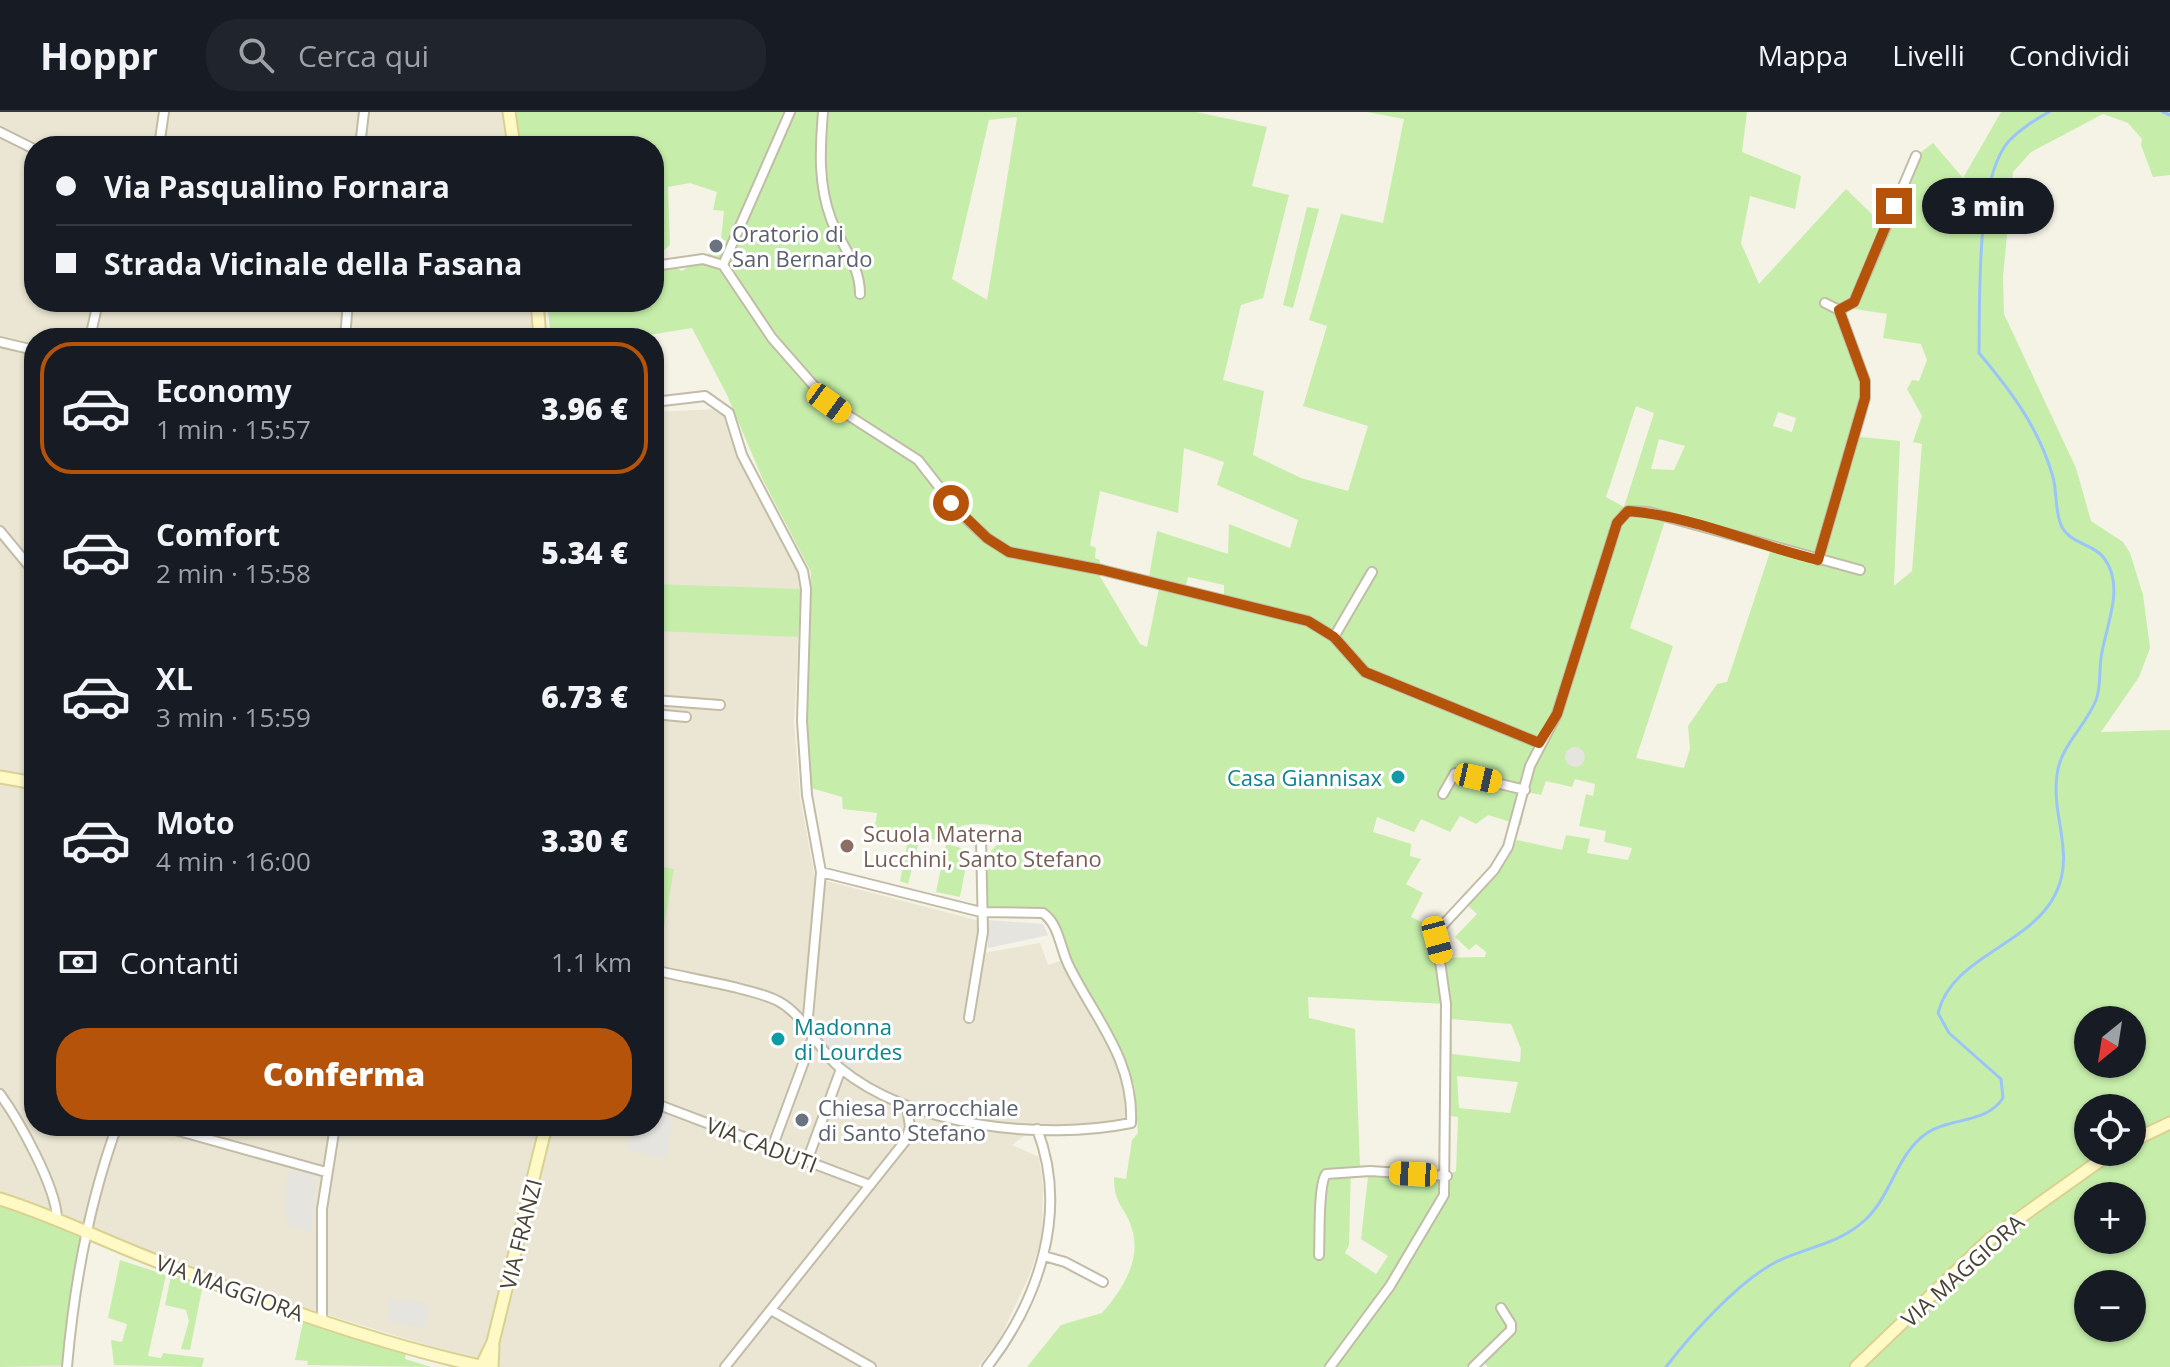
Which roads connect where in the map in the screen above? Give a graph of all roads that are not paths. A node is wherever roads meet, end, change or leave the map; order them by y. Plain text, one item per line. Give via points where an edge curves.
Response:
1 (164, 112) edge
2 (364, 112) edge
3 (509, 112) edge
4 (790, 112) edge
5 (823, 112) edge
6 (0, 132) edge
7 (160, 136) edge
8 (361, 136) edge
9 (513, 136) edge
10 (24, 144) edge
11 (1916, 156) dead end
12 (664, 265) edge
13 (723, 265) junction
14 (860, 294) dead end
15 (1825, 303) dead end
16 (1839, 310) junction
17 (0, 342) edge
18 (24, 348) edge
19 (664, 401) edge
20 (0, 531) edge
21 (24, 560) edge
22 (1818, 560) junction
23 (1860, 570) dead end
24 (1372, 572) dead end
25 (1334, 637) junction
26 (664, 701) edge
27 (720, 705) dead end
28 (664, 715) edge
29 (686, 717) dead end
30 (1539, 743) junction
31 (0, 777) edge
32 (24, 781) edge
33 (1525, 790) junction
34 (1443, 794) dead end
35 (981, 838) dead end
36 (821, 872) junction
37 (981, 912) junction
38 (664, 972) edge
39 (969, 1018) dead end
40 (807, 1028) junction
41 (813, 1037) junction
42 (841, 1069) junction
43 (0, 1094) edge
44 (664, 1107) edge
45 (907, 1107) junction
46 (2170, 1123) edge
47 (1037, 1129) junction
48 (2146, 1134) edge
49 (113, 1136) edge
50 (197, 1136) edge
51 (333, 1136) edge
52 (544, 1136) edge
53 (772, 1148) junction
54 (807, 1161) junction
55 (2092, 1166) edge
56 (326, 1172) junction
57 (1447, 1176) junction
58 (870, 1185) junction
59 (0, 1199) edge
60 (57, 1218) junction
61 (89, 1232) junction
62 (1319, 1255) dead end
63 (1044, 1256) junction
64 (1103, 1282) dead end
65 (1501, 1308) dead end
66 (771, 1310) junction
67 (322, 1320) junction
68 (480, 1366) edge
69 (67, 1367) edge
70 (725, 1367) edge
71 (871, 1367) edge
72 (987, 1367) edge
73 (1330, 1367) edge
74 (1473, 1367) edge
75 (1856, 1367) edge

1 - 7 street
2 - 8 street
3 - 9 main road
4 - 13 street
5 - 14 street via 820,176 831,220 860,274
6 - 10 street
11 - 16 street via 1854,302
12 - 13 street via 703,259
13 - 25 street via 772,338 829,403 918,460 958,511 1009,552 1284,614 1317,624
15 - 16 street
16 - 22 street via 1865,381 1865,398
17 - 18 street
19 - 36 street via 705,396 729,413 742,455 803,571 802,721 807,795
20 - 21 street
22 - 23 street
22 - 30 street via 1688,522 1628,511 1617,523 1557,714
24 - 25 street
25 - 30 street via 1365,672
26 - 27 street
28 - 29 street
30 - 33 street
31 - 32 main road
33 - 34 street via 1455,773
33 - 57 street via 1508,847 1494,870 1442,926 1437,940 1446,1004
35 - 37 street
36 - 37 street
36 - 40 street
37 - 39 street via 985,932
37 - 47 street via 1043,913 1052,919 1069,967 1111,1038 1129,1085 1131,1123 1095,1130
38 - 40 street via 775,1000 797,1013
40 - 41 street
41 - 42 street
41 - 53 street
42 - 45 street
42 - 54 street
43 - 60 street via 46,1180
44 - 53 street, VIA CADUTI
45 - 47 street
45 - 58 street via 906,1140
46 - 48 main road
47 - 63 street via 1051,1185
49 - 61 street via 100,1171
50 - 56 street
51 - 56 street
52 - 68 main road, VIA FRANZI via 493,1342
53 - 54 street, VIA CADUTI
54 - 58 street, VIA CADUTI
55 - 75 main road, VIA MAGGIORA via 1990,1239
56 - 67 street
57 - 62 street via 1326,1174 1320,1182
57 - 73 street via 1444,1195 1421,1239
58 - 66 street
59 - 60 main road, VIA MAGGIORA
60 - 61 main road, VIA MAGGIORA
61 - 67 main road, VIA MAGGIORA
61 - 69 street via 73,1300
63 - 64 street
63 - 72 street via 1004,1345
65 - 74 street via 1511,1330
66 - 70 street
66 - 71 street
67 - 68 main road, VIA MAGGIORA

